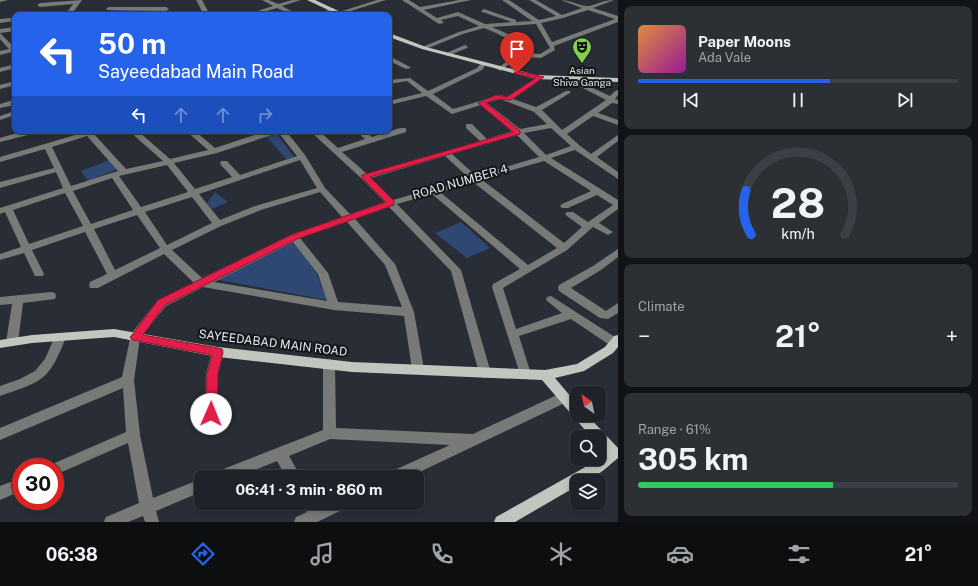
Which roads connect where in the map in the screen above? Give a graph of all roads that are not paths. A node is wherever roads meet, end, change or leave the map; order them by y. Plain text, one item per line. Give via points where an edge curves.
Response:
1 (0, 0) edge
2 (5, 0) edge
3 (200, 0) edge
4 (265, 0) edge
5 (298, 0) edge
6 (310, 0) edge
7 (383, 0) edge
8 (405, 0) edge
9 (468, 0) edge
10 (505, 0) edge
11 (532, 0) edge
12 (564, 0) edge
13 (78, 1) edge
14 (606, 1) edge
15 (40, 5) edge
16 (277, 6) junction
17 (589, 7) junction
18 (492, 8) dead end
19 (419, 9) junction
20 (333, 10) junction
21 (70, 12) edge
22 (108, 12) edge
23 (164, 12) edge
24 (206, 12) edge
25 (256, 12) edge
26 (290, 12) edge
27 (327, 12) edge
28 (338, 12) edge
29 (348, 12) edge
30 (475, 14) junction
31 (561, 17) junction
32 (618, 19) edge
33 (0, 20) edge
34 (12, 20) dead end
35 (436, 20) junction
36 (518, 22) junction
37 (538, 22) junction
38 (442, 23) dead end
39 (485, 26) junction
40 (12, 30) edge
41 (0, 31) edge
42 (0, 35) edge
43 (392, 37) edge
44 (550, 45) junction
45 (466, 47) dead end
46 (12, 48) edge
47 (424, 48) junction
48 (12, 51) edge
49 (0, 53) edge
50 (447, 54) junction
51 (525, 55) junction
52 (392, 60) edge
53 (483, 64) junction
54 (12, 67) edge
55 (408, 68) dead end
56 (500, 69) junction
57 (0, 70) edge
58 (541, 77) junction
59 (578, 78) junction
60 (618, 80) edge
61 (392, 82) edge
62 (12, 84) edge
63 (0, 87) edge
64 (591, 90) junction
65 (568, 92) dead end
66 (617, 92) edge
67 (429, 93) junction
68 (508, 99) junction
69 (615, 101) edge
70 (12, 102) edge
71 (392, 102) edge
72 (482, 103) junction
73 (0, 106) edge
74 (537, 110) junction
75 (592, 113) junction
76 (12, 114) edge
77 (0, 118) edge
78 (618, 122) edge
79 (554, 125) junction
80 (470, 126) dead end
81 (403, 130) dead end
82 (518, 132) junction
83 (563, 133) junction
84 (22, 134) edge
85 (89, 134) joint
86 (136, 134) edge
87 (196, 134) edge
88 (253, 134) edge
89 (266, 134) edge
90 (284, 134) edge
91 (317, 134) edge
92 (364, 134) edge
93 (392, 134) edge
94 (392, 134) edge
95 (258, 137) junction
96 (0, 140) edge
97 (372, 141) junction
98 (616, 141) edge
99 (486, 142) junction
100 (48, 146) junction
101 (576, 147) junction
102 (214, 150) junction
103 (337, 151) junction
104 (446, 154) junction
105 (302, 157) junction
106 (592, 157) junction
107 (545, 158) junction
108 (0, 160) edge
109 (168, 161) junction
110 (224, 163) dead end
111 (599, 164) junction
112 (618, 167) edge
113 (59, 169) junction
114 (119, 173) junction
115 (365, 176) junction
116 (618, 176) edge
117 (238, 177) junction
118 (474, 178) junction
119 (0, 185) edge
120 (322, 189) junction
121 (68, 190) junction
122 (433, 190) junction
123 (599, 191) junction
124 (192, 192) junction
125 (392, 203) junction
126 (618, 204) edge
127 (4, 210) edge
128 (141, 212) junction
129 (348, 217) junction
130 (218, 224) junction
131 (590, 224) junction
132 (89, 229) junction
133 (608, 232) dead end
134 (294, 237) junction
135 (564, 248) junction
136 (27, 249) junction
137 (166, 250) junction
138 (618, 252) edge
139 (0, 258) edge
140 (528, 270) junction
141 (39, 274) dead end
142 (114, 275) junction
143 (201, 282) junction
144 (94, 285) dead end
145 (51, 296) dead end
146 (18, 299) junction
147 (551, 300) dead end
148 (0, 302) edge
149 (334, 306) junction
150 (618, 307) edge
151 (409, 312) junction
152 (572, 314) junction
153 (513, 334) junction
154 (60, 337) junction
155 (135, 337) junction
156 (616, 341) edge
157 (6, 343) edge
158 (218, 352) junction
159 (329, 364) junction
160 (418, 369) junction
161 (485, 373) junction
162 (525, 374) junction
163 (545, 375) junction
164 (128, 380) junction
165 (0, 391) edge
166 (563, 398) junction
167 (570, 405) edge
168 (211, 414) dead end
169 (585, 422) edge
170 (330, 433) junction
171 (0, 434) edge
172 (133, 435) junction
173 (473, 440) junction
174 (280, 454) junction
175 (616, 455) edge
176 (64, 465) edge
177 (239, 470) edge
178 (290, 470) edge
179 (410, 470) edge
180 (12, 488) edge
181 (194, 488) edge
182 (0, 493) edge
183 (147, 506) junction
184 (312, 510) edge
185 (111, 522) edge
186 (152, 522) edge
187 (301, 522) edge
188 (502, 522) edge

1 - 2 street
3 - 24 street
4 - 16 street
5 - 16 street
6 - 20 main road
7 - 29 street
8 - 19 street
9 - 19 street
10 - 37 street
11 - 31 street
12 - 17 street
13 - 15 street
13 - 21 street
14 - 17 street
16 - 25 street
16 - 26 street
17 - 31 street
17 - 32 street
18 - 30 street
19 - 35 street
20 - 27 street
20 - 28 main road
22 - 23 street via 110,7 167,7
30 - 35 street via 457,14
30 - 36 street
30 - 39 street
31 - 37 street
32 - 44 street
33 - 34 street
35 - 38 street
36 - 37 street
36 - 39 street
37 - 44 street
39 - 47 street
39 - 51 street via 514,40
40 - 41 street
42 - 46 street
43 - 47 main road
44 - 51 street via 553,49 541,56
45 - 50 street
47 - 50 main road
48 - 49 street
50 - 53 main road
51 - 56 street
52 - 55 street
53 - 56 main road
53 - 67 street via 480,69
54 - 57 street
56 - 58 main road
58 - 59 main road
58 - 68 street
59 - 60 main road
59 - 64 street via 583,86
61 - 67 street via 408,79
62 - 63 street
64 - 66 street
64 - 69 street
65 - 74 street
66 - 69 street
67 - 71 street
67 - 72 street via 452,112
68 - 72 street via 496,97
68 - 74 street
69 - 75 street
70 - 73 street
72 - 82 street
74 - 79 street
75 - 78 street
75 - 83 street
76 - 77 street
79 - 82 street
79 - 83 street
80 - 99 street
81 - 94 street
82 - 99 street
82 - 107 street
83 - 101 street
84 - 96 street
85 - 100 street
85 - 114 street
86 - 109 street
87 - 102 street
88 - 95 street
89 - 95 street
90 - 105 street
91 - 103 street
92 - 97 street
93 - 97 street
95 - 102 street
97 - 103 street
98 - 106 street
99 - 104 street
100 - 108 street
100 - 113 street
101 - 106 street
101 - 107 street, ROAD NUMBER 4
102 - 109 street
103 - 115 street
104 - 115 street
104 - 118 street
105 - 117 street
105 - 120 street
106 - 111 street
107 - 118 street, ROAD NUMBER 4
107 - 123 street
109 - 114 street
109 - 124 street
110 - 117 street
111 - 112 street
111 - 116 street
113 - 119 street
113 - 121 street
114 - 121 street
114 - 128 street
115 - 125 street
117 - 124 street
118 - 122 street, ROAD NUMBER 4
118 - 135 street
120 - 129 street
120 - 130 street via 258,208
121 - 127 street
121 - 132 street
122 - 125 street, ROAD NUMBER 4
122 - 140 street
123 - 126 street
123 - 131 street via 568,210
124 - 128 street
124 - 130 street
125 - 129 street, ROAD NUMBER 4
125 - 161 street via 456,270
126 - 131 street
127 - 136 street
128 - 132 street
128 - 137 street
129 - 134 street, ROAD NUMBER 4
129 - 151 street via 390,264
130 - 137 street
131 - 133 street
131 - 135 street
132 - 136 street
132 - 142 street
134 - 143 street, ROAD NUMBER 4
134 - 149 street via 323,273
135 - 140 street
136 - 139 street
136 - 141 street
137 - 142 street
137 - 143 street
138 - 150 street via 563,288 604,315
140 - 153 street via 497,287
142 - 144 street
143 - 149 street
143 - 155 street, ROAD NUMBER 4 via 162,303
145 - 146 street
146 - 148 street
146 - 157 street
147 - 152 street
149 - 151 street
151 - 160 street
152 - 153 street
152 - 156 street
153 - 162 street
154 - 155 main road, SAYEEDABAD MAIN ROAD via 114,333
154 - 157 main road, SAYEEDABAD MAIN ROAD
154 - 165 street via 49,365 41,374 33,380
155 - 158 main road, SAYEEDABAD MAIN ROAD
155 - 164 street, ROAD NUMBER 4
156 - 163 main road, SAYEEDABAD MAIN ROAD via 609,350 580,368
158 - 159 main road, SAYEEDABAD MAIN ROAD
158 - 168 street via 212,374
159 - 160 main road, SAYEEDABAD MAIN ROAD
159 - 170 street
160 - 161 main road, SAYEEDABAD MAIN ROAD
161 - 162 main road, SAYEEDABAD MAIN ROAD
162 - 163 main road, SAYEEDABAD MAIN ROAD
163 - 166 main road
164 - 171 street
164 - 172 street, ROAD NUMBER 4
166 - 167 main road
166 - 173 street
169 - 175 main road
170 - 173 street
170 - 174 street
172 - 176 street
172 - 183 street, ROAD NUMBER 4
173 - 179 street
174 - 177 street
174 - 178 street
175 - 188 main road
180 - 182 street
181 - 183 street
183 - 185 street
183 - 186 street, ROAD NUMBER 4
184 - 187 street

